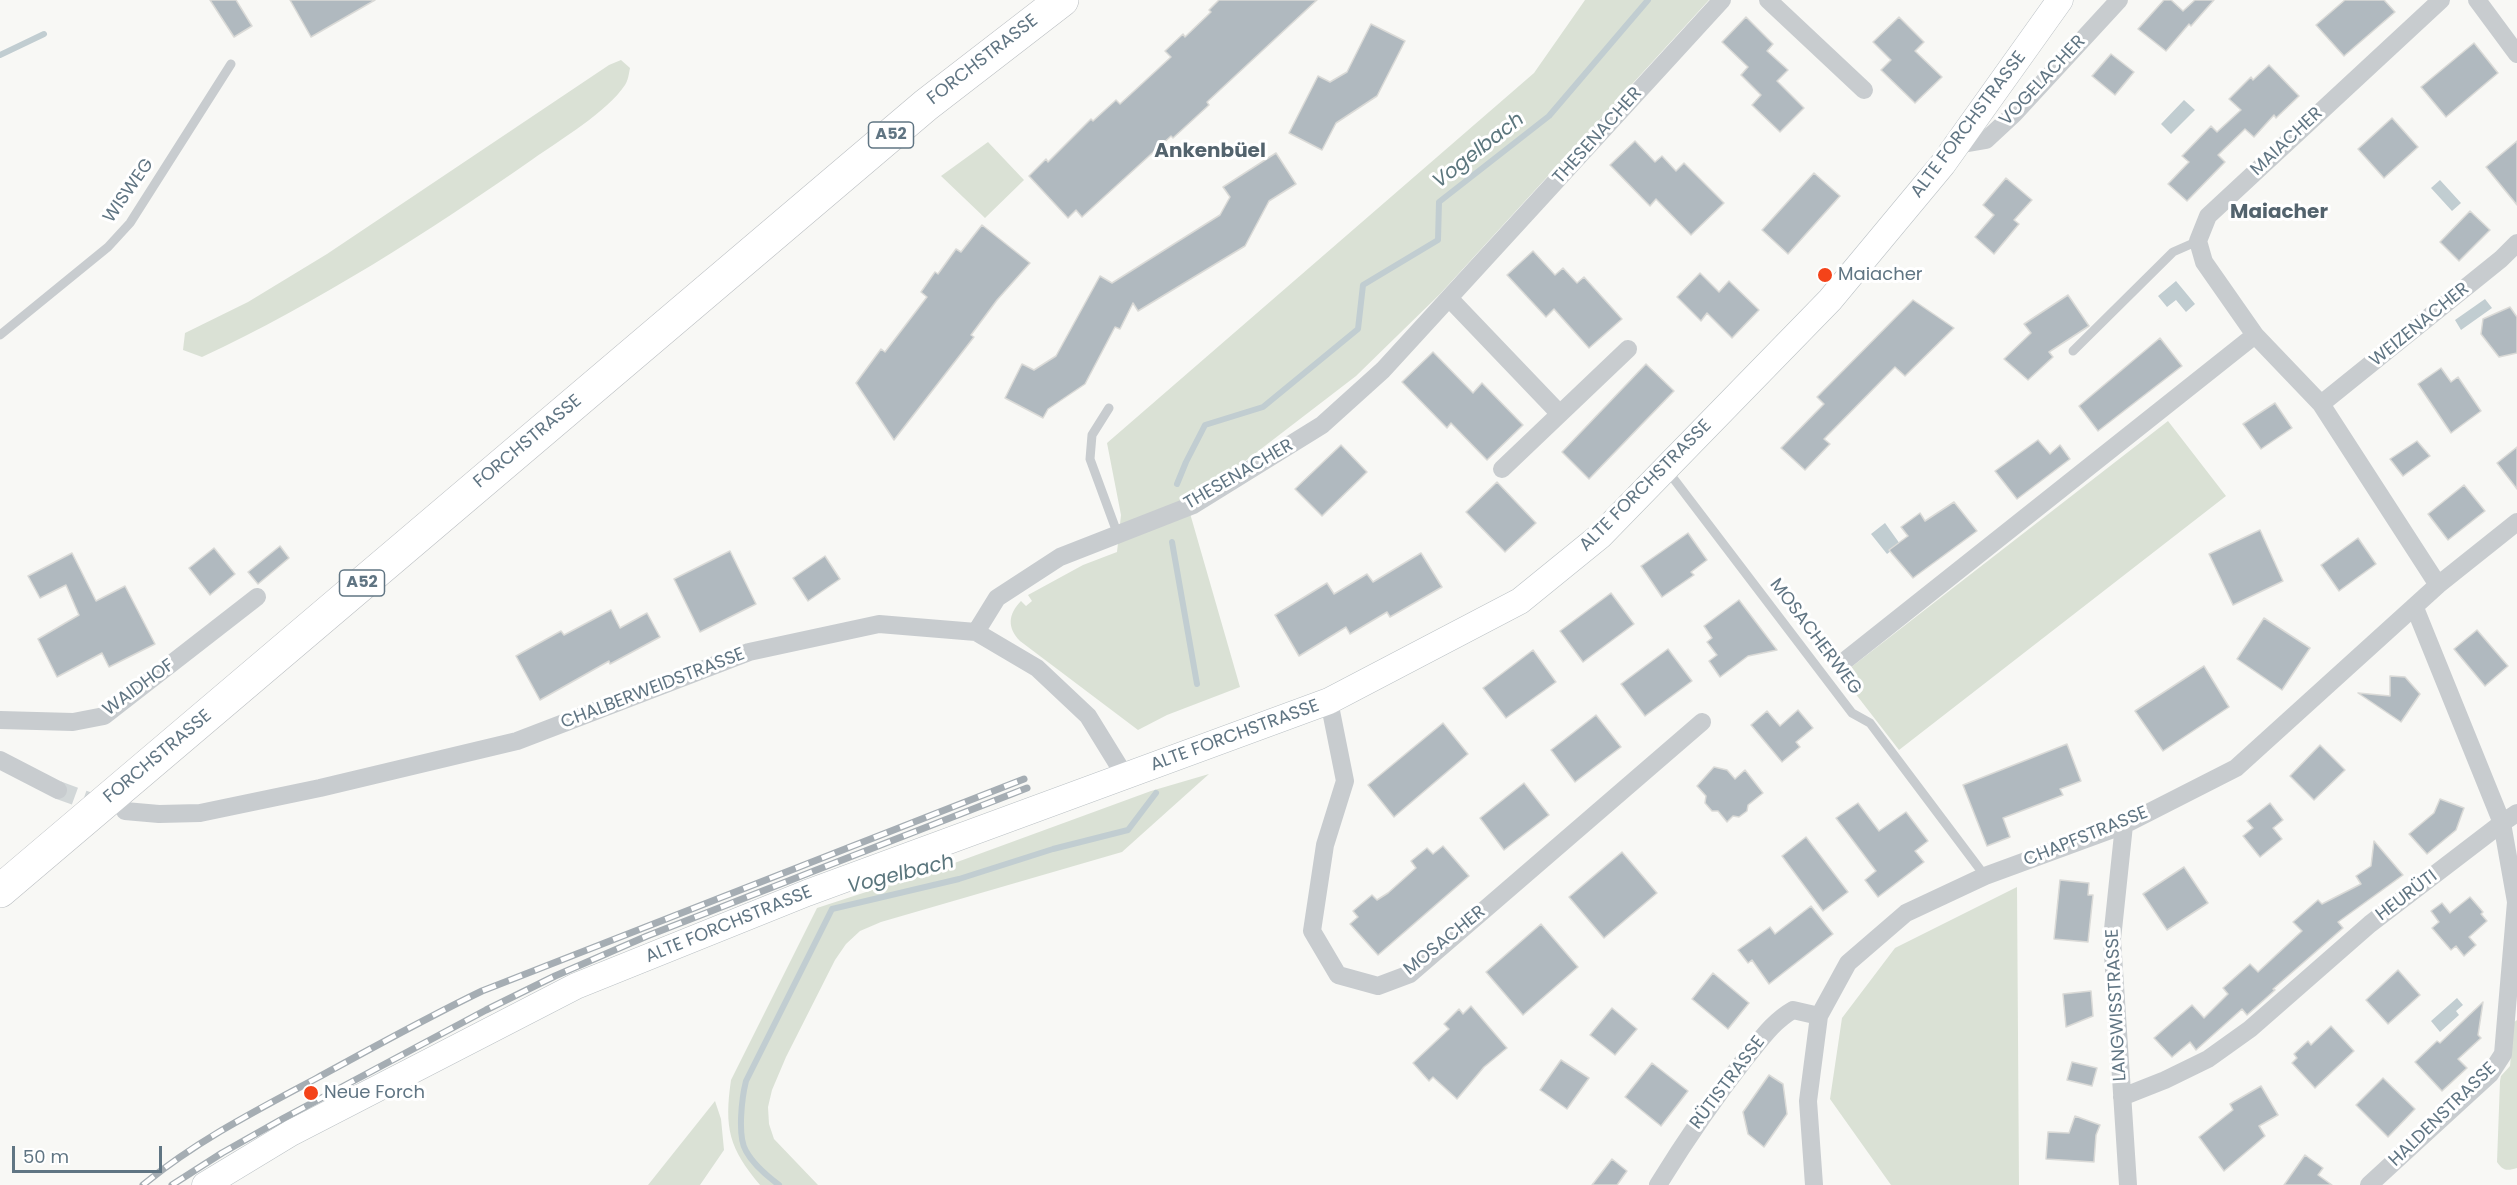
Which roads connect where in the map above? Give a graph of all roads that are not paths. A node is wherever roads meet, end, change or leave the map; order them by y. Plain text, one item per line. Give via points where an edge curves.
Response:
1 (1039, 0) edge
2 (1062, 0) edge
3 (1722, 0) edge
4 (1768, 0) edge
5 (2060, 0) edge
6 (2119, 0) edge
7 (2441, 0) edge
8 (2477, 0) edge
9 (2517, 54) edge
10 (231, 64) dead end
11 (1864, 90) dead end
12 (1958, 145) junction
13 (2198, 241) junction
14 (2517, 243) edge
15 (1449, 298) junction
16 (0, 335) edge
17 (2256, 335) junction
18 (1628, 349) dead end
19 (2073, 351) dead end
20 (2321, 404) junction
21 (1109, 408) dead end
22 (1559, 413) junction
23 (1666, 468) junction
24 (1502, 469) dead end
25 (2517, 522) edge
26 (1118, 535) junction
27 (2438, 585) junction
28 (257, 597) dead end
29 (2415, 608) junction
30 (976, 632) junction
31 (1847, 659) dead end
32 (1329, 702) junction
33 (0, 720) edge
34 (1701, 722) dead end
35 (0, 760) edge
36 (1125, 776) junction
37 (58, 790) tunnel mouth
38 (125, 811) tunnel mouth
39 (2517, 813) edge
40 (2502, 823) junction
41 (2124, 825) junction
42 (0, 872) edge
43 (1985, 876) junction
44 (0, 891) edge
45 (1819, 1016) junction
46 (2122, 1097) junction
47 (205, 1185) edge
48 (1658, 1185) edge
49 (1814, 1185) edge
50 (2128, 1185) edge
51 (2369, 1185) edge

1 - 42 highway, FORCHSTRASSE / A52 via 871,133
2 - 44 highway, FORCHSTRASSE / A52 via 907,121
3 - 15 street, THESENACHER
4 - 11 street
5 - 12 street, ALTE FORCHSTRASSE
6 - 12 street, VOGELACHER via 1986,140
7 - 13 street, MAIACHER via 2208,216
8 - 9 street
10 - 16 lane, WISWEG via 130,223 108,247
12 - 23 street, ALTE FORCHSTRASSE via 1830,300
13 - 17 street via 2205,262
13 - 19 lane via 2173,252
14 - 20 street, WEIZENACHER
15 - 22 street
15 - 26 street, THESENACHER via 1383,370 1322,425 1192,505
17 - 20 street
17 - 31 street
18 - 22 street
20 - 27 street
21 - 26 lane via 1092,435 1090,459
22 - 24 street
23 - 32 street, ALTE FORCHSTRASSE via 1599,536 1520,601
23 - 43 lane, MOSACHERWEG via 1852,713 1870,723
25 - 27 street, CHAPFSTRASSE
26 - 30 street, THESENACHER via 1060,557 997,598
27 - 29 street, CHAPFSTRASSE
28 - 33 street, WAIDHOF via 104,716 73,722
29 - 40 street
29 - 41 street, CHAPFSTRASSE via 2236,768
30 - 36 street, CHALBERWEIDSTRASSE via 1037,668 1080,708
30 - 38 street, CHALBERWEIDSTRASSE via 868,626 748,652 517,741 200,813
32 - 34 street, MOSACHER via 1345,781 1325,845 1312,931 1338,975 1378,986 1410,974
32 - 36 street, ALTE FORCHSTRASSE
35 - 37 street
36 - 47 street, ALTE FORCHSTRASSE via 807,894 576,986 291,1133
39 - 40 street, HEURÜTI
40 - 46 street, HEURÜTI via 2370,924 2250,1029 2208,1059
40 - 51 street, HALDENSTRASSE via 2516,902 2503,1054 2490,1074
41 - 43 street, CHAPFSTRASSE
41 - 46 street, LANGWISSTRASSE via 2112,939
43 - 45 street, CHAPFSTRASSE via 1906,913 1848,963
45 - 48 street, RÜTISTRASSE via 1793,1010 1770,1028 1720,1092
45 - 49 street, CHAPFSTRASSE via 1808,1101
46 - 50 street, LANGWISSTRASSE

